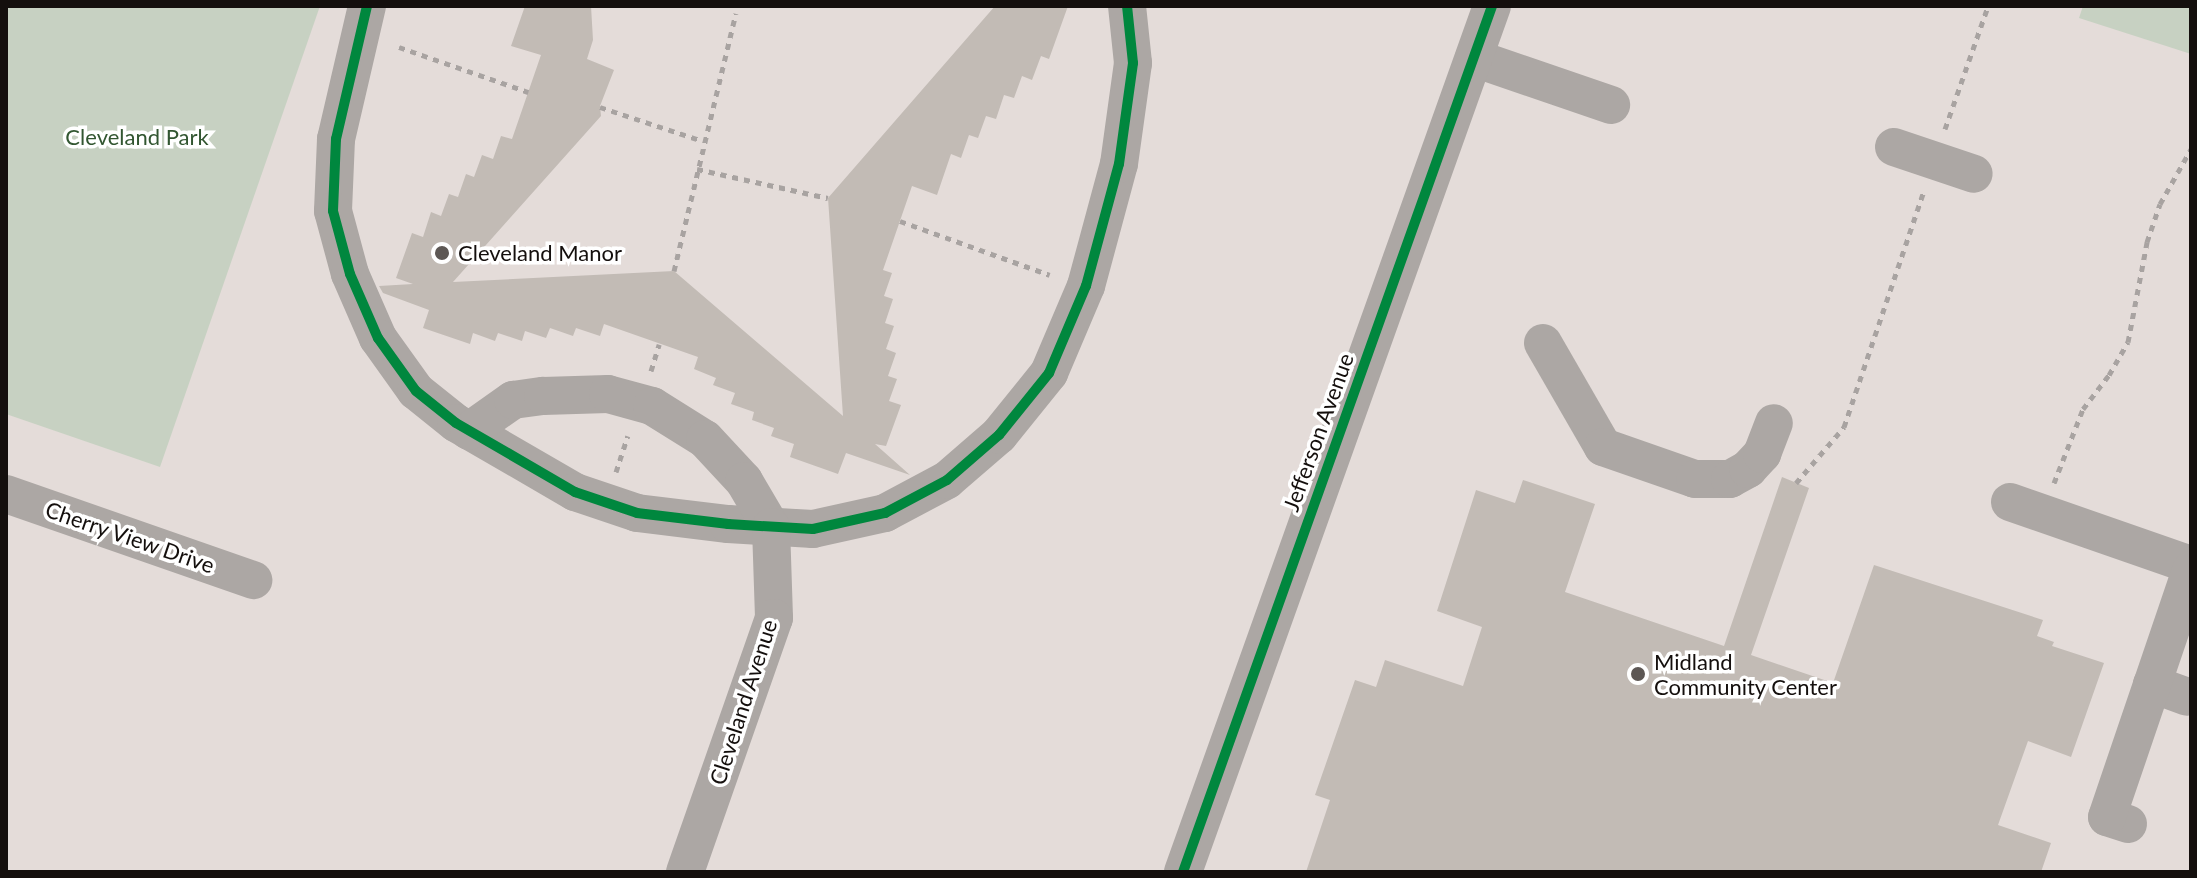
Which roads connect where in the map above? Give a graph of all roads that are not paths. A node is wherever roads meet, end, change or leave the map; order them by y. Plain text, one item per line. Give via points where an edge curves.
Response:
1 (367, 6) edge
2 (1127, 6) edge
3 (1492, 6) edge
4 (1474, 58) junction
5 (1611, 105) dead end
6 (1894, 147) dead end
7 (1974, 174) dead end
8 (1543, 343) dead end
9 (1774, 423) dead end
10 (469, 431) junction
11 (6, 494) edge
12 (2026, 508) road end
13 (771, 527) junction
14 (2191, 568) edge
15 (253, 580) dead end
16 (2152, 684) junction
17 (2187, 697) dead end
18 (2128, 824) dead end
19 (685, 872) edge
20 (1183, 872) edge

1 - 10 street via 336,139 333,211 350,274 378,338 416,391
2 - 13 street via 1133,63 1119,164 1086,286 1049,373 999,435 947,480 885,513 813,529
3 - 4 street, Jefferson Avenue
4 - 5 street
4 - 20 street, Jefferson Avenue
6 - 7 street
8 - 9 street via 1603,447 1695,479 1730,479 1748,469 1762,454
10 - 13 street via 575,492 637,513
10 - 13 street via 513,400 608,394 652,406 705,439 744,481
11 - 15 street, Cherry View Drive
12 - 14 street
13 - 19 street, Cleveland Avenue via 774,618
14 - 16 street
16 - 17 street
16 - 18 street via 2107,817

